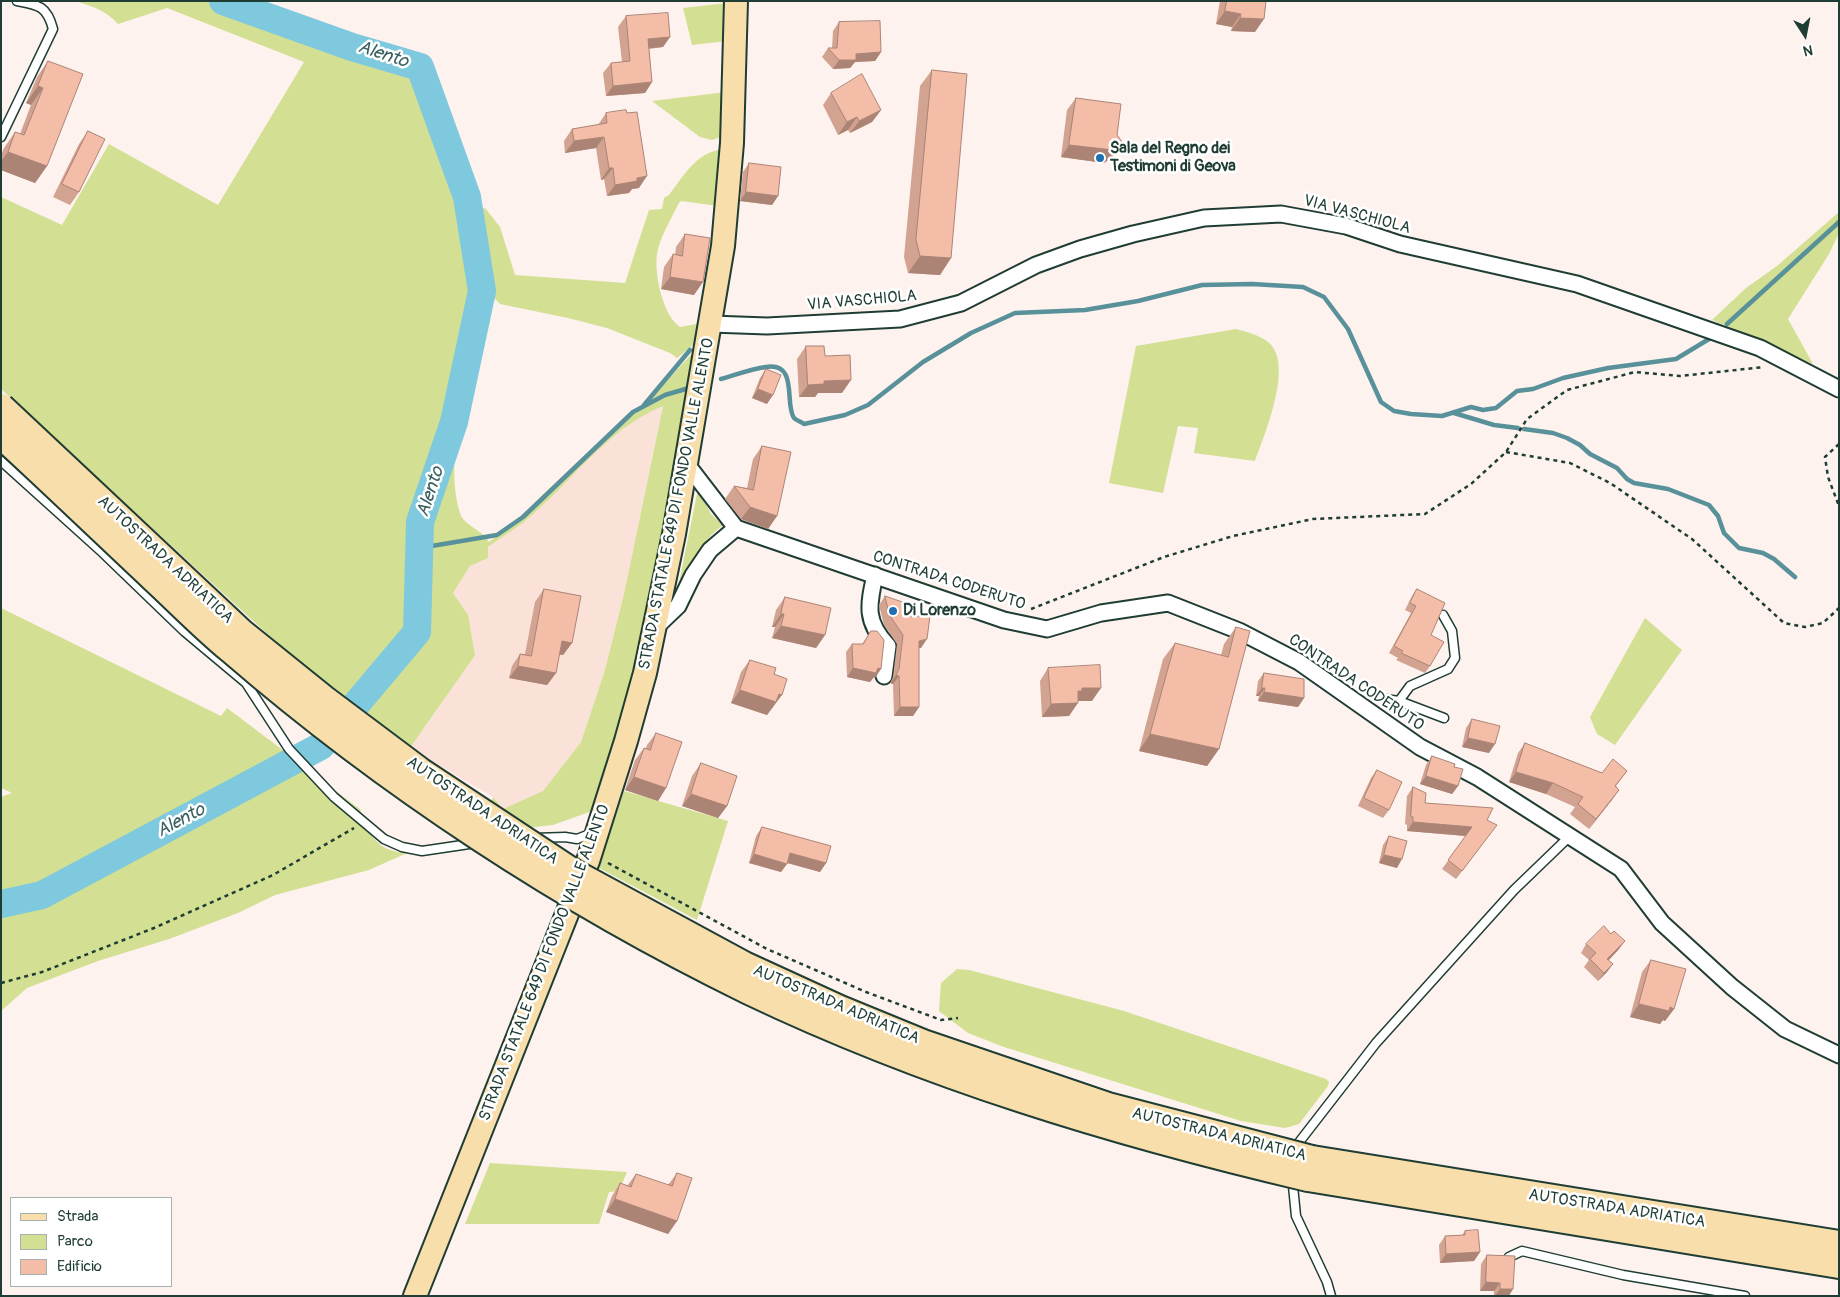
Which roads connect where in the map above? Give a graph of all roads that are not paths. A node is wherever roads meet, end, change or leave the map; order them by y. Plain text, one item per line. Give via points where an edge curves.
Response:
1 (17, 1) edge
2 (736, 1) edge
3 (1, 137) edge
4 (711, 324) junction
5 (1839, 389) edge
6 (1, 407) edge
7 (1, 435) edge
8 (1, 461) edge
9 (686, 463) junction
10 (736, 528) junction
11 (874, 575) junction
12 (1443, 615) edge
13 (656, 626) junction
14 (884, 676) dead end
15 (1385, 699) dead end
16 (1399, 701) junction
17 (1444, 718) dead end
18 (598, 830) junction
19 (1571, 835) junction
20 (1839, 1054) edge
21 (1303, 1166) junction
22 (1839, 1244) edge
23 (1509, 1257) edge
24 (1839, 1265) edge
25 (415, 1296) edge
26 (1331, 1296) edge
27 (1745, 1296) edge

1 - 3 lane via 38,5 49,14 53,29
2 - 4 main road, STRADA STATALE 649 DI FONDO VALLE ALENTO via 728,204
4 - 5 street, VIA VASCHIOLA via 767,326 900,319 960,303 1036,265 1133,234 1204,218 1281,214 1346,226 1400,244 1577,284 1760,348
4 - 9 main road, STRADA STATALE 649 DI FONDO VALLE ALENTO
6 - 21 highway, AUTOSTRADA ADRIATICA, bridge via 242,633 420,771 576,874 744,965 840,1009 923,1042 1108,1106
7 - 21 highway, AUTOSTRADA ADRIATICA, bridge via 229,649 358,751 453,819 569,894 750,991 921,1064 1103,1126 1203,1154
8 - 18 lane via 185,632 246,683 289,749 334,798 384,839 422,851 511,838 577,839
9 - 10 street
9 - 13 main road, STRADA STATALE 649 DI FONDO VALLE ALENTO
10 - 11 street, CONTRADA CODERUTO
10 - 13 street via 710,550 678,606
11 - 14 street via 869,610 872,626 888,646
11 - 19 street, CONTRADA CODERUTO via 1004,620 1047,629 1101,613 1168,603 1240,631 1299,662 1420,746 1476,776
12 - 16 lane via 1452,631 1455,658 1448,669 1410,686
13 - 18 main road, STRADA STATALE 649 DI FONDO VALLE ALENTO via 626,741
15 - 16 lane
16 - 17 lane
18 - 25 main road, STRADA STATALE 649 DI FONDO VALLE ALENTO
19 - 20 street, CONTRADA CODERUTO via 1621,869 1662,923 1732,987 1785,1028
19 - 21 lane via 1514,890 1376,1043
21 - 22 highway, AUTOSTRADA ADRIATICA
21 - 24 highway, AUTOSTRADA ADRIATICA
21 - 26 lane via 1296,1216 1328,1282
23 - 27 lane via 1522,1252 1623,1275

